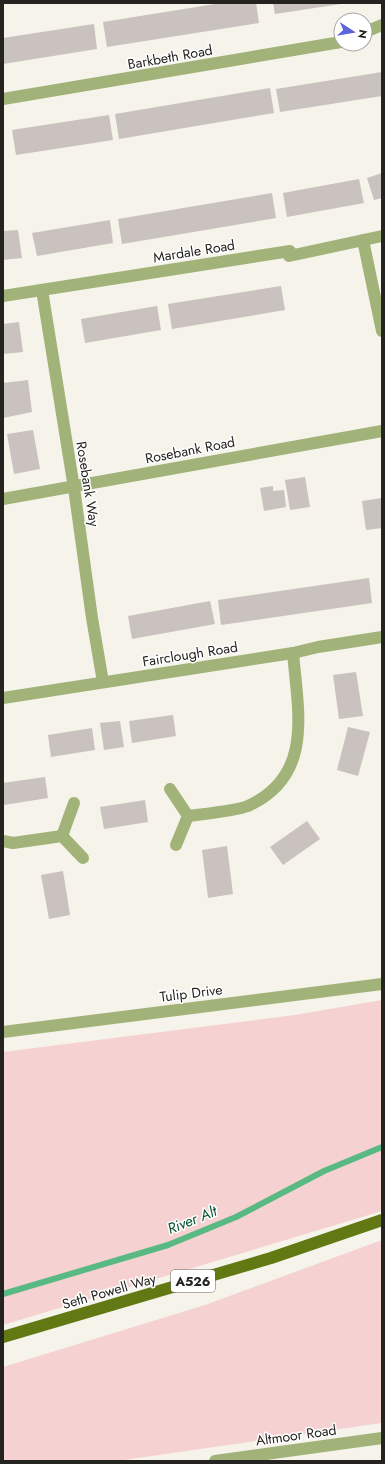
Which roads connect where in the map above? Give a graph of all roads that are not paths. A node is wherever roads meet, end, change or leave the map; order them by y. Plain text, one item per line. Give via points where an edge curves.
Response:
1 (333, 43) edge
2 (3, 99) edge
3 (382, 236) edge
4 (363, 240) junction
5 (42, 290) junction
6 (3, 296) edge
7 (382, 331) edge
8 (382, 431) edge
9 (74, 488) junction
10 (3, 499) edge
11 (382, 637) edge
12 (293, 653) junction
13 (103, 682) junction
14 (3, 698) edge
15 (170, 789) dead end
16 (74, 803) dead end
17 (188, 816) junction
18 (62, 836) junction
19 (3, 841) edge
20 (176, 845) dead end
21 (83, 858) dead end
22 (382, 984) edge
23 (3, 1032) edge
24 (382, 1220) edge
25 (3, 1337) edge
26 (382, 1438) edge
27 (214, 1461) edge

1 - 2 street, Barkbeth Road
3 - 4 street, Mardale Road
4 - 5 street, Mardale Road via 289,256 290,251
4 - 7 street
5 - 6 street, Mardale Road
5 - 9 street, Rosebank Way
8 - 9 street, Rosebank Road
9 - 10 street, Rosebank Road
9 - 13 street, Rosebank Way
11 - 12 street, Fairclough Road
12 - 13 street, Fairclough Road
12 - 17 street via 299,728 293,763 278,786 247,806
13 - 14 street, Fairclough Road
15 - 17 street
16 - 18 street
17 - 20 street
18 - 19 street via 13,843
18 - 21 street
22 - 23 street, Tulip Drive
24 - 25 main road, Seth Powell Way / A526 via 271,1258
26 - 27 street, Altmoor Road

